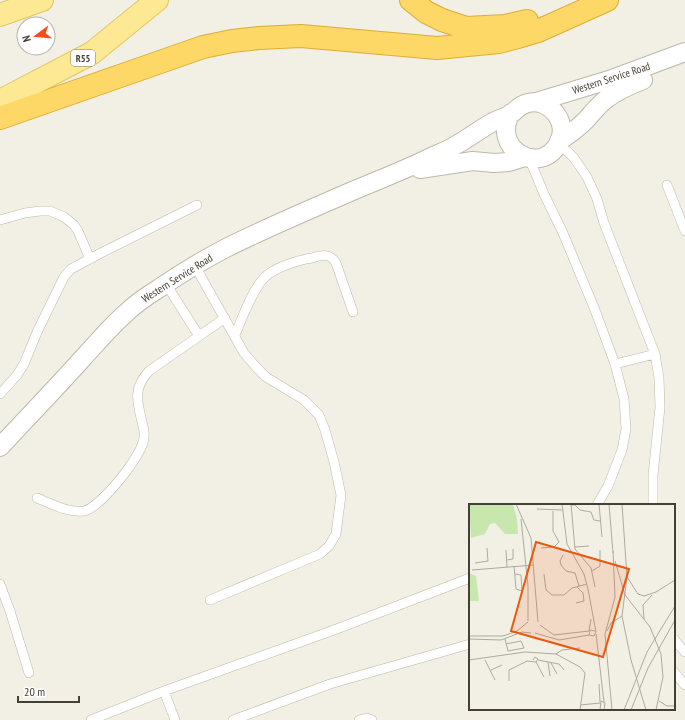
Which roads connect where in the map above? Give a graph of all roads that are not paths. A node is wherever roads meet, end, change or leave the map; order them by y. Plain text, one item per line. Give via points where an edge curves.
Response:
1 (42, 0) edge
2 (157, 0) edge
3 (410, 0) edge
4 (598, 4) edge
5 (0, 15) edge
6 (685, 52) edge
7 (685, 63) edge
8 (0, 101) edge
9 (536, 102) junction
10 (512, 113) junction
11 (0, 118) edge
12 (558, 143) junction
13 (527, 157) junction
14 (398, 172) junction
15 (667, 185) dead end
16 (197, 204) dead end
17 (0, 220) edge
18 (685, 231) edge
19 (90, 259) junction
20 (194, 266) junction
21 (166, 284) junction
22 (353, 312) dead end
23 (225, 318) junction
24 (235, 335) junction
25 (199, 336) junction
26 (655, 354) junction
27 (615, 364) junction
28 (0, 394) edge
29 (0, 447) edge
30 (37, 498) dead end
31 (598, 504) edge
32 (653, 504) edge
33 (469, 578) edge
34 (0, 584) edge
35 (210, 600) dead end
36 (675, 641) edge
37 (469, 644) edge
38 (685, 652) edge
39 (29, 673) dead end
40 (675, 673) edge
41 (685, 685) edge
42 (164, 691) junction
43 (91, 720) edge
44 (175, 720) edge
45 (233, 720) edge
46 (359, 720) edge
47 (372, 720) edge

1 - 5 main road
2 - 8 main road, R55 via 92,53
3 - 4 highway via 442,20 466,28 504,26
4 - 11 highway via 538,31 498,42 437,48 301,36 232,41 203,47
6 - 9 street, Western Service Road via 612,79
7 - 12 street, Western Service Road via 619,90
9 - 10 street via 522,104
9 - 12 street via 550,108 560,119 562,134
10 - 13 street via 506,128 507,139 516,152
10 - 14 street, Western Service Road via 494,121 455,146
12 - 13 street via 545,156
12 - 26 lane via 574,158 587,177
13 - 14 street, Western Service Road via 509,162 466,162
13 - 27 lane via 563,232
14 - 20 street, Western Service Road via 284,221
15 - 18 lane
16 - 19 lane
17 - 19 lane via 40,210 64,217 78,231
19 - 28 lane via 64,277 24,364
20 - 21 street, Western Service Road
20 - 23 lane
21 - 25 lane
21 - 29 street, Western Service Road via 127,311
22 - 24 lane via 334,259 322,255 285,266 264,277
23 - 24 lane
23 - 25 lane
24 - 35 lane via 244,353 266,377 304,400 319,415 334,462 341,495 336,534 329,546 320,554
25 - 30 lane via 142,378 138,394 143,446 110,492 92,507 75,511
26 - 27 lane
26 - 32 lane via 660,407 653,475
27 - 31 lane via 624,399 626,429 617,464
33 - 42 lane
34 - 39 lane
36 - 38 lane
37 - 45 lane via 330,684
40 - 41 lane
42 - 43 lane
42 - 44 lane
46 - 47 lane

